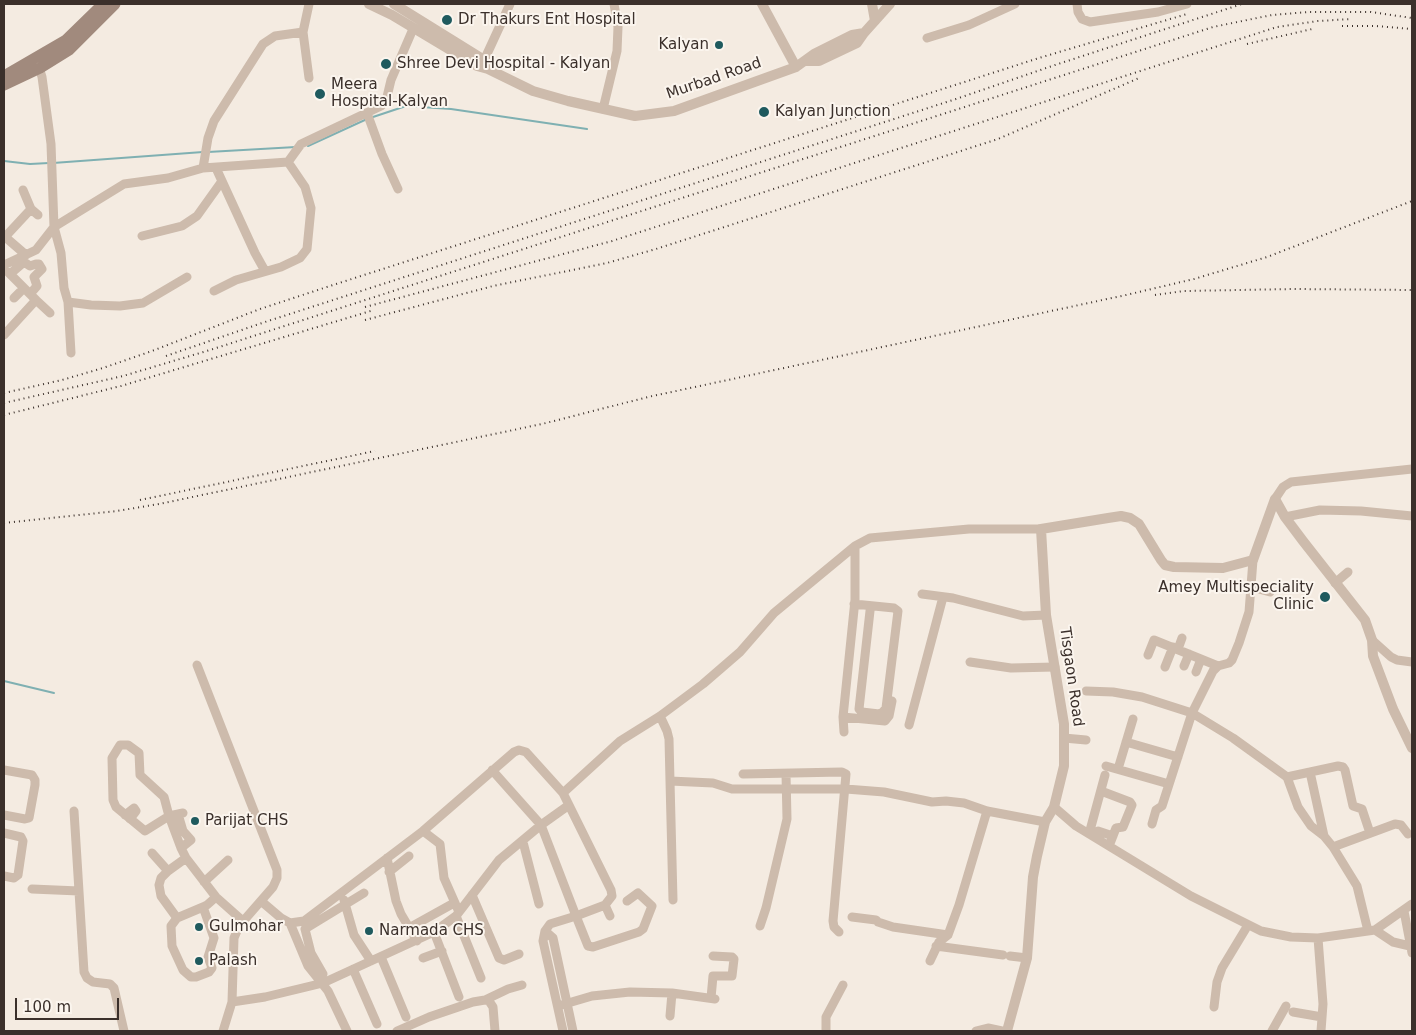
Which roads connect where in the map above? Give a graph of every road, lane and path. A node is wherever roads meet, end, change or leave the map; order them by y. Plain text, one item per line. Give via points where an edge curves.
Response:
1 (103, 4) edge
2 (115, 4) edge
3 (309, 4) edge
4 (369, 4) edge
5 (394, 4) edge
6 (510, 4) edge
7 (614, 4) edge
8 (762, 4) edge
9 (872, 4) edge
10 (890, 4) edge
11 (1015, 4) edge
12 (1077, 4) edge
13 (1187, 4) edge
14 (382, 7) edge
15 (875, 21) junction
16 (414, 29) junction
17 (304, 32) junction
18 (927, 38) dead end
19 (38, 63) junction
20 (484, 66) junction
21 (796, 67) junction
22 (4, 76) edge
23 (309, 78) dead end
24 (4, 85) edge
25 (603, 109) junction
26 (367, 113) junction
27 (290, 159) junction
28 (203, 168) junction
29 (216, 168) junction
30 (222, 181) junction
31 (398, 189) dead end
32 (23, 190) dead end
33 (54, 227) junction
34 (142, 236) dead end
35 (4, 237) edge
36 (26, 255) junction
37 (6, 269) edge
38 (265, 271) junction
39 (187, 277) dead end
40 (214, 291) dead end
41 (30, 294) junction
42 (14, 298) dead end
43 (68, 302) junction
44 (50, 313) dead end
45 (4, 335) edge
46 (72, 352) dead end
47 (1412, 469) edge
48 (1276, 499) junction
49 (1412, 516) edge
50 (1285, 517) junction
51 (1041, 529) junction
52 (855, 546) junction
53 (1253, 560) junction
54 (1348, 572) dead end
55 (1335, 583) junction
56 (1251, 587) junction
57 (1270, 592) dead end
58 (922, 594) dead end
59 (943, 597) junction
60 (855, 602) junction
61 (870, 611) dead end
62 (1046, 615) junction
63 (1182, 638) dead end
64 (1372, 640) junction
65 (1175, 648) junction
66 (1189, 654) junction
67 (1148, 655) dead end
68 (1201, 659) junction
69 (970, 662) dead end
70 (1412, 662) edge
71 (198, 665) dead end
72 (1184, 666) dead end
73 (1218, 666) junction
74 (1055, 667) junction
75 (1165, 667) dead end
76 (1196, 672) dead end
77 (1086, 690) dead end
78 (1192, 712) junction
79 (660, 716) junction
80 (842, 718) junction
81 (1133, 719) dead end
82 (909, 725) dead end
83 (844, 732) dead end
84 (1064, 738) junction
85 (1086, 740) dead end
86 (1126, 742) junction
87 (1412, 748) edge
88 (1178, 757) junction
89 (1106, 766) dead end
90 (1118, 769) junction
91 (4, 770) edge
92 (492, 770) junction
93 (1310, 772) junction
94 (743, 774) dead end
95 (786, 774) junction
96 (1105, 776) dead end
97 (1287, 777) junction
98 (670, 781) junction
99 (1169, 784) junction
100 (846, 789) junction
101 (786, 790) junction
102 (1101, 791) junction
103 (563, 792) junction
104 (569, 805) junction
105 (1054, 807) junction
106 (74, 811) dead end
107 (987, 811) junction
108 (177, 814) junction
109 (4, 815) edge
110 (1045, 822) junction
111 (1152, 824) dead end
112 (541, 825) junction
113 (423, 831) junction
114 (4, 833) edge
115 (1094, 833) junction
116 (1370, 833) junction
117 (1408, 834) dead end
118 (1113, 836) junction
119 (1324, 836) junction
120 (522, 842) junction
121 (1109, 846) junction
122 (1333, 847) junction
123 (152, 853) dead end
124 (409, 856) dead end
125 (186, 858) junction
126 (387, 858) junction
127 (228, 860) dead end
128 (168, 871) junction
129 (389, 872) junction
130 (4, 876) edge
131 (204, 882) junction
132 (32, 889) dead end
133 (611, 890) junction
134 (80, 891) junction
135 (342, 893) junction
136 (364, 893) dead end
137 (472, 895) junction
138 (216, 897) junction
139 (673, 900) dead end
140 (261, 901) junction
141 (454, 903) junction
142 (345, 904) junction
143 (540, 904) dead end
144 (1412, 904) edge
145 (203, 907) junction
146 (1404, 911) junction
147 (457, 914) junction
148 (177, 918) junction
149 (576, 918) junction
150 (852, 918) dead end
151 (243, 922) junction
152 (290, 923) junction
153 (1248, 924) junction
154 (760, 926) dead end
155 (409, 928) junction
156 (545, 931) junction
157 (1372, 931) junction
158 (434, 932) junction
159 (840, 932) dead end
160 (948, 935) junction
161 (1318, 938) junction
162 (417, 941) junction
163 (936, 946) junction
164 (1411, 950) edge
165 (442, 951) junction
166 (308, 954) junction
167 (518, 954) dead end
168 (713, 956) dead end
169 (380, 957) junction
170 (423, 958) dead end
171 (1027, 958) junction
172 (371, 961) junction
173 (930, 961) dead end
174 (559, 966) junction
175 (353, 969) junction
176 (549, 969) junction
177 (323, 978) junction
178 (481, 978) dead end
179 (843, 985) dead end
180 (522, 986) dead end
181 (672, 993) junction
182 (459, 997) dead end
183 (485, 1000) junction
184 (232, 1002) junction
185 (563, 1005) junction
186 (1214, 1007) dead end
187 (670, 1016) dead end
188 (406, 1017) dead end
189 (1322, 1018) junction
190 (377, 1024) dead end
191 (124, 1031) edge
192 (222, 1031) edge
193 (347, 1031) edge
194 (397, 1031) edge
195 (495, 1031) edge
196 (563, 1031) edge
197 (573, 1031) edge
198 (826, 1031) edge
199 (976, 1031) edge
200 (1002, 1031) edge
201 (1007, 1031) edge
202 (1272, 1031) edge
203 (1321, 1031) edge

1 - 19 main road
2 - 19 main road via 69,50
3 - 17 street
4 - 14 street, Murbad Road
5 - 20 street, Murbad Road via 481,58
6 - 20 street
7 - 25 street via 618,27 617,51
8 - 21 street
9 - 15 street
10 - 15 street, Murbad Road
11 - 18 street via 969,25
12 - 13 street via 1082,19 1090,22 1158,12
14 - 16 street, Murbad Road
15 - 21 street, Murbad Road via 857,43 819,62 806,61
16 - 20 street, Murbad Road
16 - 26 street via 390,80 386,101
17 - 23 street
17 - 28 street via 275,36 263,44 214,121
19 - 22 main road
19 - 24 main road
19 - 33 street via 51,144
20 - 25 street, Murbad Road via 533,91
21 - 25 street, Murbad Road via 674,111 635,116
26 - 27 street via 300,144
26 - 31 street
27 - 29 street
27 - 38 street via 312,208 307,249 300,258
28 - 29 street
28 - 33 street via 168,178 124,184
29 - 30 street
30 - 34 street via 197,216 182,226
30 - 38 street
32 - 35 street via 34,212
33 - 36 street via 36,250
33 - 43 street
35 - 36 street
36 - 37 street
37 - 41 street
37 - 41 street via 24,262 30,266 39,264 42,269 34,278 37,286
38 - 40 street
39 - 43 street via 143,304 120,306
41 - 42 street
41 - 44 street
41 - 45 street
43 - 46 street
47 - 48 street via 1291,482 1283,487
48 - 50 street
48 - 53 street
49 - 50 street via 1320,510
50 - 55 street
51 - 52 street via 969,529 870,538
51 - 53 street via 1121,516 1139,524 1166,565 1223,568
51 - 62 street, Tisgaon Road
52 - 60 street
52 - 79 street via 774,613 740,652
53 - 56 street
54 - 55 street
55 - 64 street via 1365,620
56 - 57 street
56 - 73 street via 1249,612 1232,660
58 - 59 street
59 - 62 street via 1023,616
59 - 82 street
60 - 61 street via 898,611 886,708 879,714 860,709
60 - 80 street
60 - 80 street via 895,603 902,609 889,716 885,721
62 - 74 street, Tisgaon Road
63 - 65 street
64 - 70 street via 1396,660
64 - 87 street via 1373,656
65 - 66 street
65 - 67 street via 1153,640
65 - 75 street
66 - 68 street
66 - 72 street
68 - 73 street
68 - 76 street
69 - 74 street via 1011,668
71 - 140 street via 277,870 273,887
73 - 78 street
74 - 84 street, Tisgaon Road
77 - 78 street via 1142,697
78 - 88 street
78 - 97 street
79 - 98 street via 669,739
79 - 103 street via 620,741
80 - 83 street
81 - 86 street
84 - 85 street
84 - 105 street, Tisgaon Road via 1064,766
86 - 88 street
86 - 90 street
88 - 99 street
89 - 90 street
90 - 99 street
91 - 109 street via 32,775 35,785 29,818
92 - 103 street via 514,752 526,752
92 - 112 street
92 - 113 street
93 - 97 street
93 - 116 street via 1338,766 1345,768 1352,806 1362,809
93 - 119 street
94 - 95 street
95 - 100 street via 845,773
95 - 101 street
96 - 102 street
97 - 119 street via 1298,807 1311,826
98 - 101 street via 713,783 732,789
98 - 139 street
99 - 111 street
100 - 101 street
100 - 107 street via 884,792 932,802 964,803
100 - 159 street via 833,921
101 - 154 street via 787,819
102 - 115 street
102 - 118 street via 1132,805 1123,827 1116,828
103 - 104 street
104 - 112 street
104 - 133 street
105 - 110 street, Tisgaon Road
105 - 115 street via 1076,826
106 - 134 street
107 - 110 street
107 - 160 street
108 - 108 street via 145,831 116,807 112,758 120,745 128,745 139,754 141,778 163,795
108 - 125 street via 181,848
110 - 171 street, Tisgaon Road via 1034,877
112 - 120 street
112 - 149 street
113 - 126 street
113 - 141 street via 440,844 444,878
114 - 130 street via 21,836 23,841 18,875 14,878
115 - 118 street
115 - 121 street
116 - 117 street via 1398,824
116 - 122 street
118 - 121 street
119 - 122 street
120 - 137 street via 499,860
120 - 143 street
121 - 153 street via 1191,896
122 - 157 street via 1357,886
123 - 128 street
124 - 129 street
125 - 128 street
125 - 131 street
126 - 129 street
126 - 135 street
127 - 131 street
128 - 148 street via 161,878 160,890 163,900
129 - 155 street via 396,901
131 - 138 street
132 - 134 street
133 - 149 street via 607,910
133 - 149 street via 629,903 638,893 652,907 639,932 590,947
134 - 191 street via 84,972 93,982 110,984 114,988
135 - 142 street
135 - 152 street via 304,922
136 - 142 street
137 - 147 street
137 - 167 street via 499,958 504,960
138 - 145 street
138 - 151 street
140 - 151 street
140 - 152 street
141 - 147 street
141 - 155 street
142 - 166 street via 306,927
142 - 172 street via 354,935
144 - 146 street
145 - 148 street
145 - 148 street via 214,938 209,953 210,972 194,977 183,970 170,936 171,926
146 - 157 street
146 - 164 street
147 - 158 street
147 - 178 street
149 - 156 street via 550,924
150 - 160 street
151 - 184 street via 234,938
152 - 166 street
153 - 161 street via 1261,931
153 - 186 street via 1222,968
155 - 162 street
156 - 174 street via 552,938
156 - 176 street via 543,941
157 - 161 street
157 - 164 street
158 - 162 street
158 - 165 street
160 - 163 street
161 - 189 street
162 - 169 street
163 - 171 street
163 - 173 street
165 - 170 street
165 - 182 street
166 - 177 street via 308,966
168 - 181 street via 734,959 732,976 713,976 713,999
169 - 172 street
169 - 188 street
171 - 201 street, Tisgaon Road
172 - 175 street
174 - 176 street
174 - 185 street
175 - 177 street
175 - 190 street
176 - 185 street
177 - 184 street via 265,997
177 - 193 street
179 - 198 street via 826,1017
180 - 183 street
181 - 185 street via 622,992 592,996
181 - 187 street
183 - 194 street via 429,1017
183 - 195 street via 493,1008
184 - 192 street
185 - 196 street
185 - 197 street
189 - 202 street via 1289,1009
189 - 203 street
199 - 200 street via 988,1028

